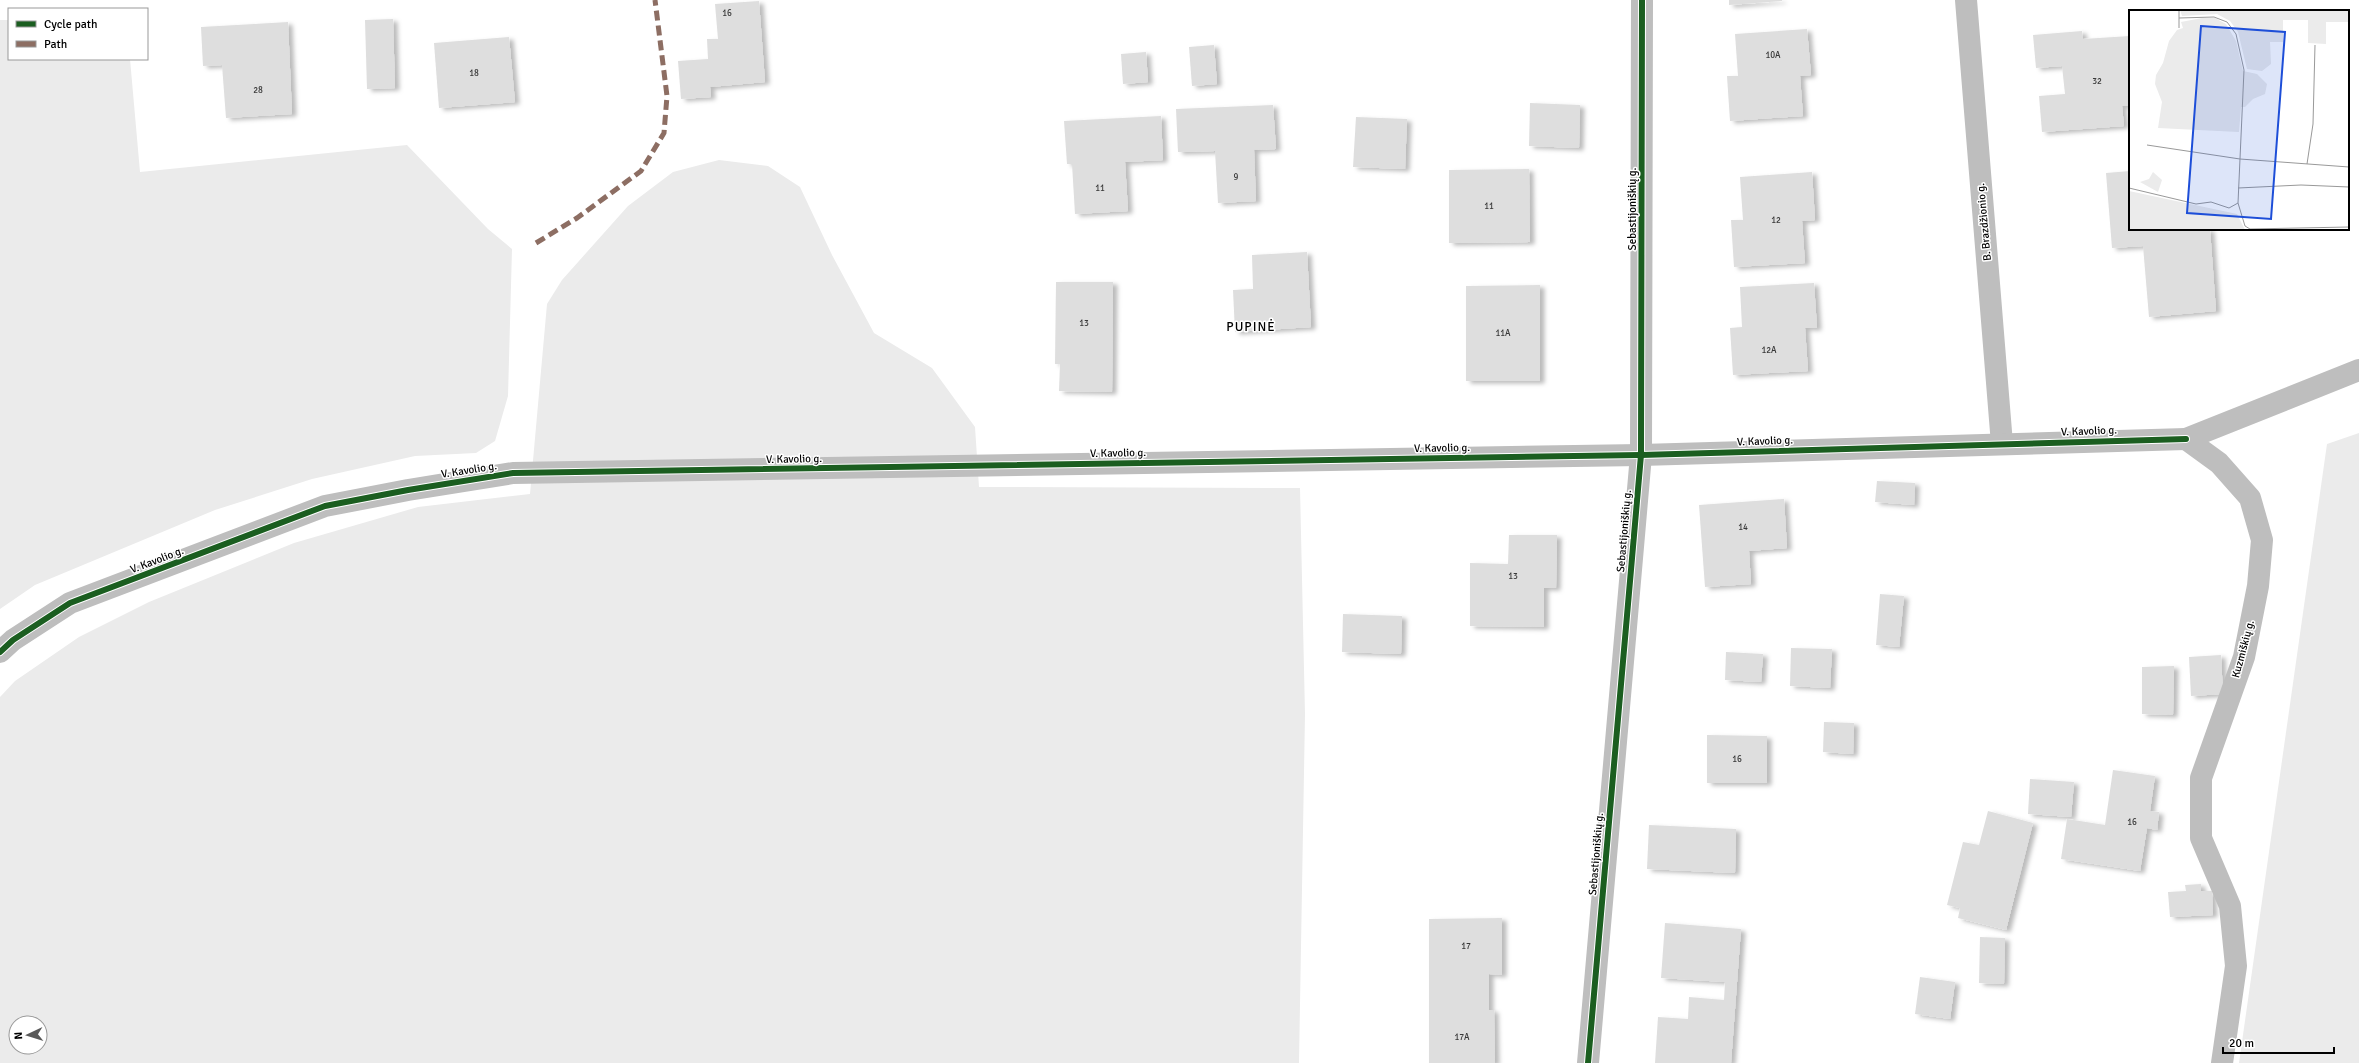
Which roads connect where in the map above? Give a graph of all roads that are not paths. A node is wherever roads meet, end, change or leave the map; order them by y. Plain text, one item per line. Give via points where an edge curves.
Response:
1 (1642, 0) edge
2 (1966, 0) edge
3 (2359, 370) edge
4 (2186, 438) junction
5 (2002, 444) junction
6 (1641, 455) junction
7 (0, 652) edge
8 (1588, 1063) edge
9 (2222, 1063) edge

1 - 6 street, Sebastijoniškių g.
2 - 5 street, B. Brazdžionio g.
3 - 4 street
4 - 5 street, V. Kavolio g.
4 - 9 street, Kuzmiškių g. via 2219,463 2250,498 2262,540 2258,586 2244,657 2201,778 2201,838 2230,906 2236,966
5 - 6 street, V. Kavolio g.
6 - 7 street, V. Kavolio g. via 513,473 325,506 70,603 13,640
6 - 8 street, Sebastijoniškių g.

